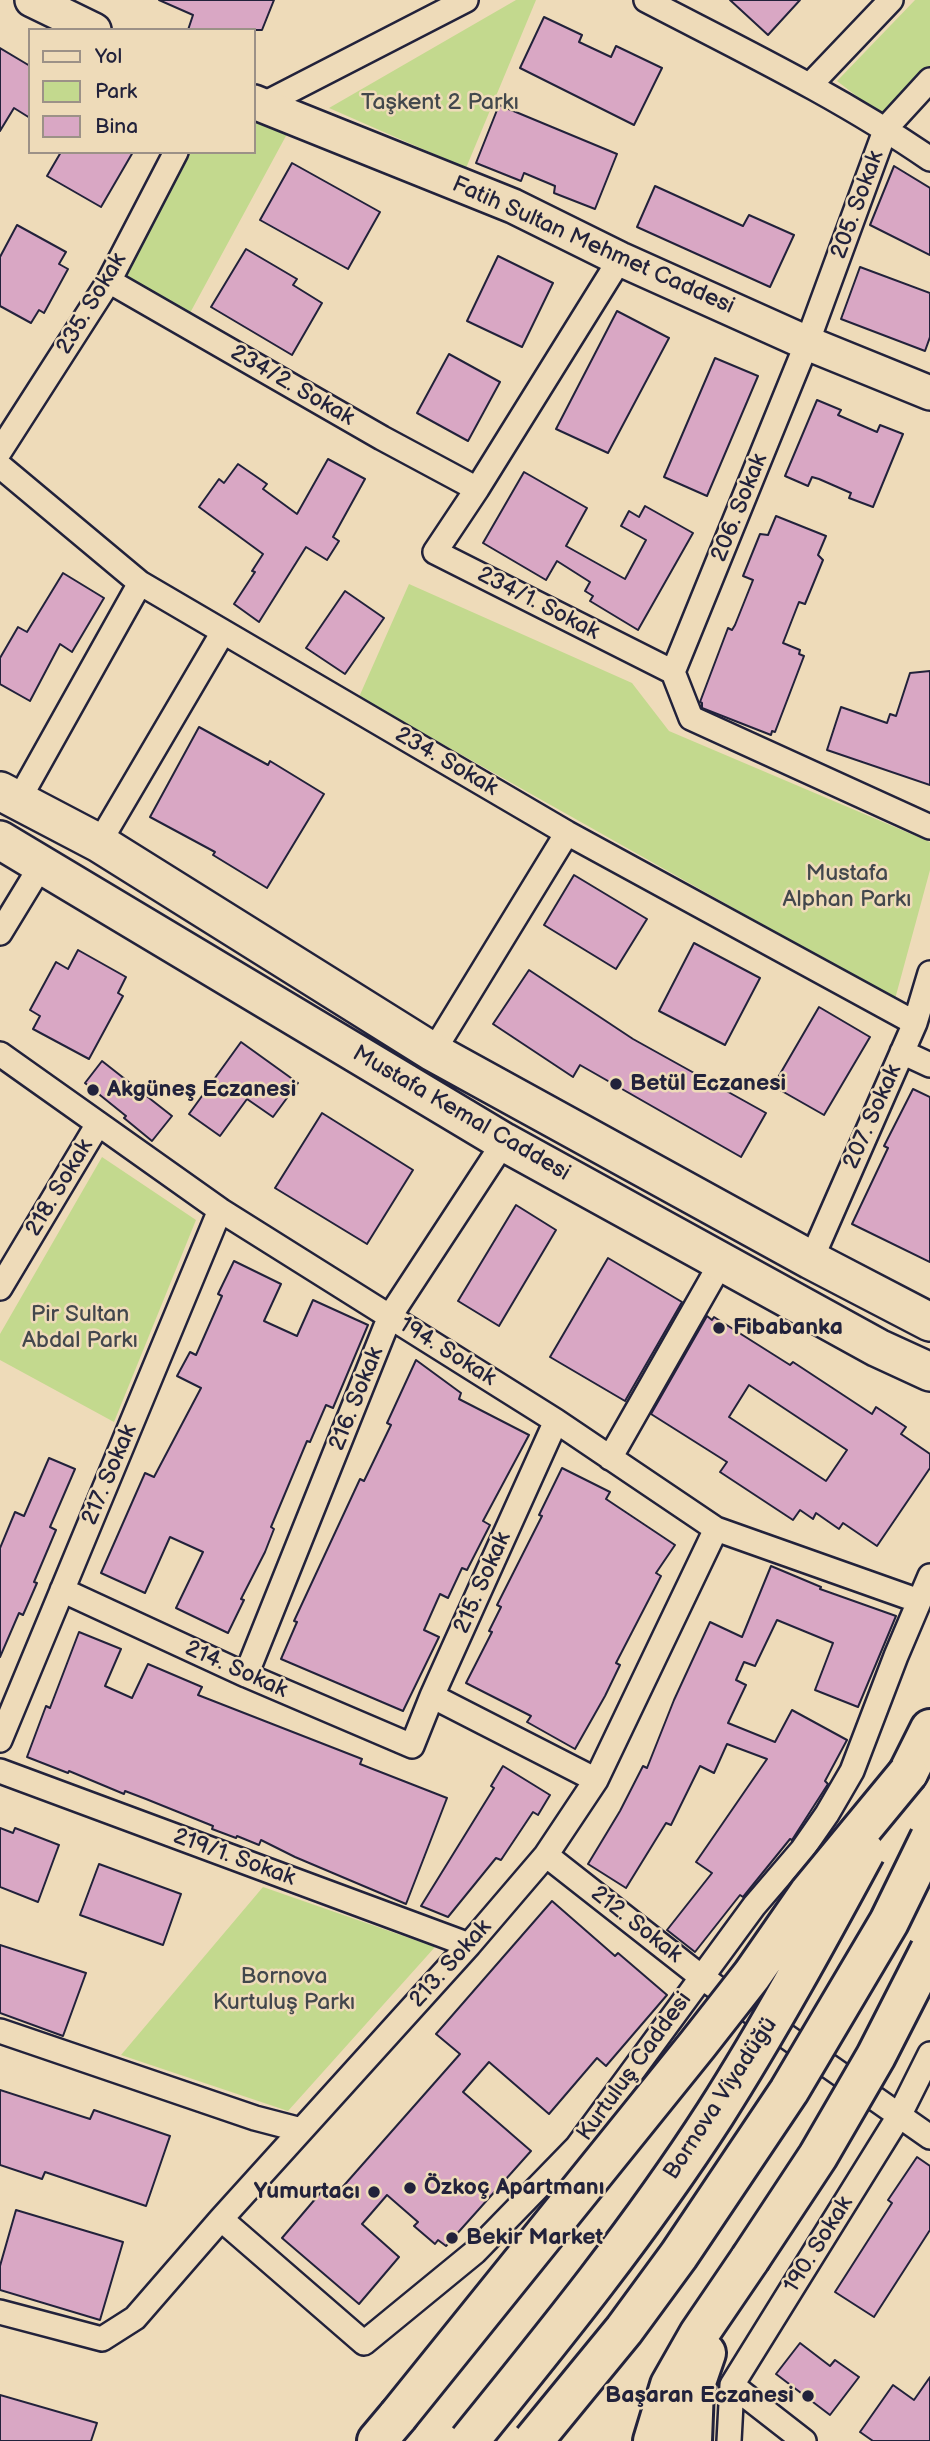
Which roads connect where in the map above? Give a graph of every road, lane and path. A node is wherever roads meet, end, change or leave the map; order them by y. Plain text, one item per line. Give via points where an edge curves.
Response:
1 (32, 0) edge
2 (466, 0) edge
3 (646, 0) edge
4 (891, 0) edge
5 (90, 28) edge
6 (930, 80) edge
7 (810, 85) junction
8 (258, 104) edge
9 (886, 128) junction
10 (175, 154) edge
11 (930, 159) edge
12 (620, 259) junction
13 (109, 281) junction
14 (807, 343) junction
15 (930, 393) edge
16 (0, 451) edge
17 (0, 466) edge
18 (477, 489) junction
19 (139, 583) junction
20 (223, 632) junction
21 (673, 672) junction
22 (9, 796) edge
23 (930, 827) edge
24 (567, 833) junction
25 (0, 840) edge
26 (99, 843) junction
27 (42, 864) junction
28 (0, 933) edge
29 (930, 973) edge
30 (915, 1023) junction
31 (433, 1052) junction
32 (902, 1052) junction
33 (0, 1054) edge
34 (930, 1065) edge
35 (98, 1124) junction
36 (504, 1142) junction
37 (220, 1210) junction
38 (811, 1260) junction
39 (722, 1261) junction
40 (0, 1288) edge
41 (390, 1316) junction
42 (930, 1322) edge
43 (930, 1372) edge
44 (556, 1421) junction
45 (610, 1458) junction
46 (716, 1529) junction
47 (930, 1576) edge
48 (62, 1590) junction
49 (919, 1601) junction
50 (246, 1675) junction
51 (432, 1696) junction
52 (930, 1729) edge
53 (0, 1740) edge
54 (412, 1746) joint
55 (0, 1771) edge
56 (908, 1773) junction
57 (596, 1780) junction
58 (930, 1838) edge
59 (546, 1855) junction
60 (469, 1945) junction
61 (930, 1950) edge
62 (700, 1976) junction
63 (0, 2031) edge
64 (930, 2054) edge
65 (899, 2116) junction
66 (301, 2130) junction
67 (930, 2137) edge
68 (221, 2219) junction
69 (751, 2259) junction
70 (0, 2312) edge
71 (732, 2385) junction
72 (377, 2441) edge
73 (469, 2441) edge
74 (533, 2441) edge
75 (653, 2441) edge
76 (692, 2441) edge
77 (729, 2441) edge
78 (804, 2441) edge

1 - 5 main road
2 - 8 street
3 - 7 street
4 - 7 street
6 - 9 street, 205. Sokak
7 - 9 street
8 - 12 main road, Fatih Sultan Mehmet Caddesi via 513,206
9 - 11 street
9 - 14 street, 205. Sokak
10 - 13 street, 235. Sokak
12 - 14 main road, Fatih Sultan Mehmet Caddesi
12 - 18 street, 234/1. Sokak
13 - 16 street, 235. Sokak
13 - 18 street, 234/2. Sokak
14 - 15 main road, Fatih Sultan Mehmet Caddesi
14 - 21 street, 206. Sokak
17 - 19 street, 234. Sokak
18 - 21 street, 234/1. Sokak via 435,552
19 - 20 street, 234. Sokak
19 - 22 street
20 - 24 street, 234. Sokak
20 - 26 street
21 - 23 street via 691,718
22 - 26 main road, Mustafa Kemal Caddesi
24 - 30 street, 234. Sokak
24 - 31 street
25 - 27 main road, Mustafa Kemal Caddesi
26 - 31 main road, Mustafa Kemal Caddesi
27 - 28 street
27 - 36 main road, Mustafa Kemal Caddesi
29 - 30 street, 207. Sokak
30 - 32 street, 207. Sokak
31 - 38 main road, Mustafa Kemal Caddesi
32 - 34 street
32 - 38 street, 207. Sokak
33 - 35 street, 194. Sokak
35 - 37 street, 194. Sokak
35 - 40 street, 218. Sokak
36 - 39 main road, Mustafa Kemal Caddesi
36 - 41 street, 216. Sokak
37 - 41 street, 194. Sokak
37 - 48 street, 217. Sokak
38 - 42 main road, Mustafa Kemal Caddesi
39 - 43 main road, Mustafa Kemal Caddesi
39 - 45 street
41 - 44 street, 194. Sokak
41 - 50 street, 216. Sokak
44 - 45 street, 194. Sokak
44 - 51 street, 215. Sokak
45 - 46 street, 194. Sokak
46 - 49 street, 194. Sokak
46 - 57 street, 213. Sokak
47 - 49 street, Kurtuluş Caddesi
48 - 50 street, 214. Sokak
48 - 53 street, 217. Sokak
49 - 62 street, Kurtuluş Caddesi via 852,1771 827,1814
50 - 54 street, 214. Sokak
51 - 54 street, 215. Sokak
51 - 57 street
52 - 56 highway, Bornova Viyadüğü
55 - 60 street, 219/1. Sokak
56 - 72 highway, bridge via 809,1893 698,2044
56 - 73 highway, Bornova Viyadüğü, bridge via 793,1986 714,2115 608,2267
57 - 59 street, 213. Sokak
58 - 74 highway, bridge via 889,1922 789,2091 679,2255
59 - 60 street, 213. Sokak
59 - 62 street, 212. Sokak
60 - 66 street, 213. Sokak
61 - 69 highway, bridge via 876,2056
62 - 65 street, 212. Sokak
62 - 68 street, Kurtuluş Caddesi via 577,2147 475,2252 364,2343
63 - 66 street
64 - 65 street, 190. Sokak
65 - 67 street, 212. Sokak
65 - 71 street, 190. Sokak
66 - 68 street, 213. Sokak
68 - 70 street, 213. Sokak via 135,2318 102,2339
69 - 75 highway via 670,2385
69 - 76 highway via 707,2348 694,2388
71 - 77 street, 190. Sokak
71 - 78 street

